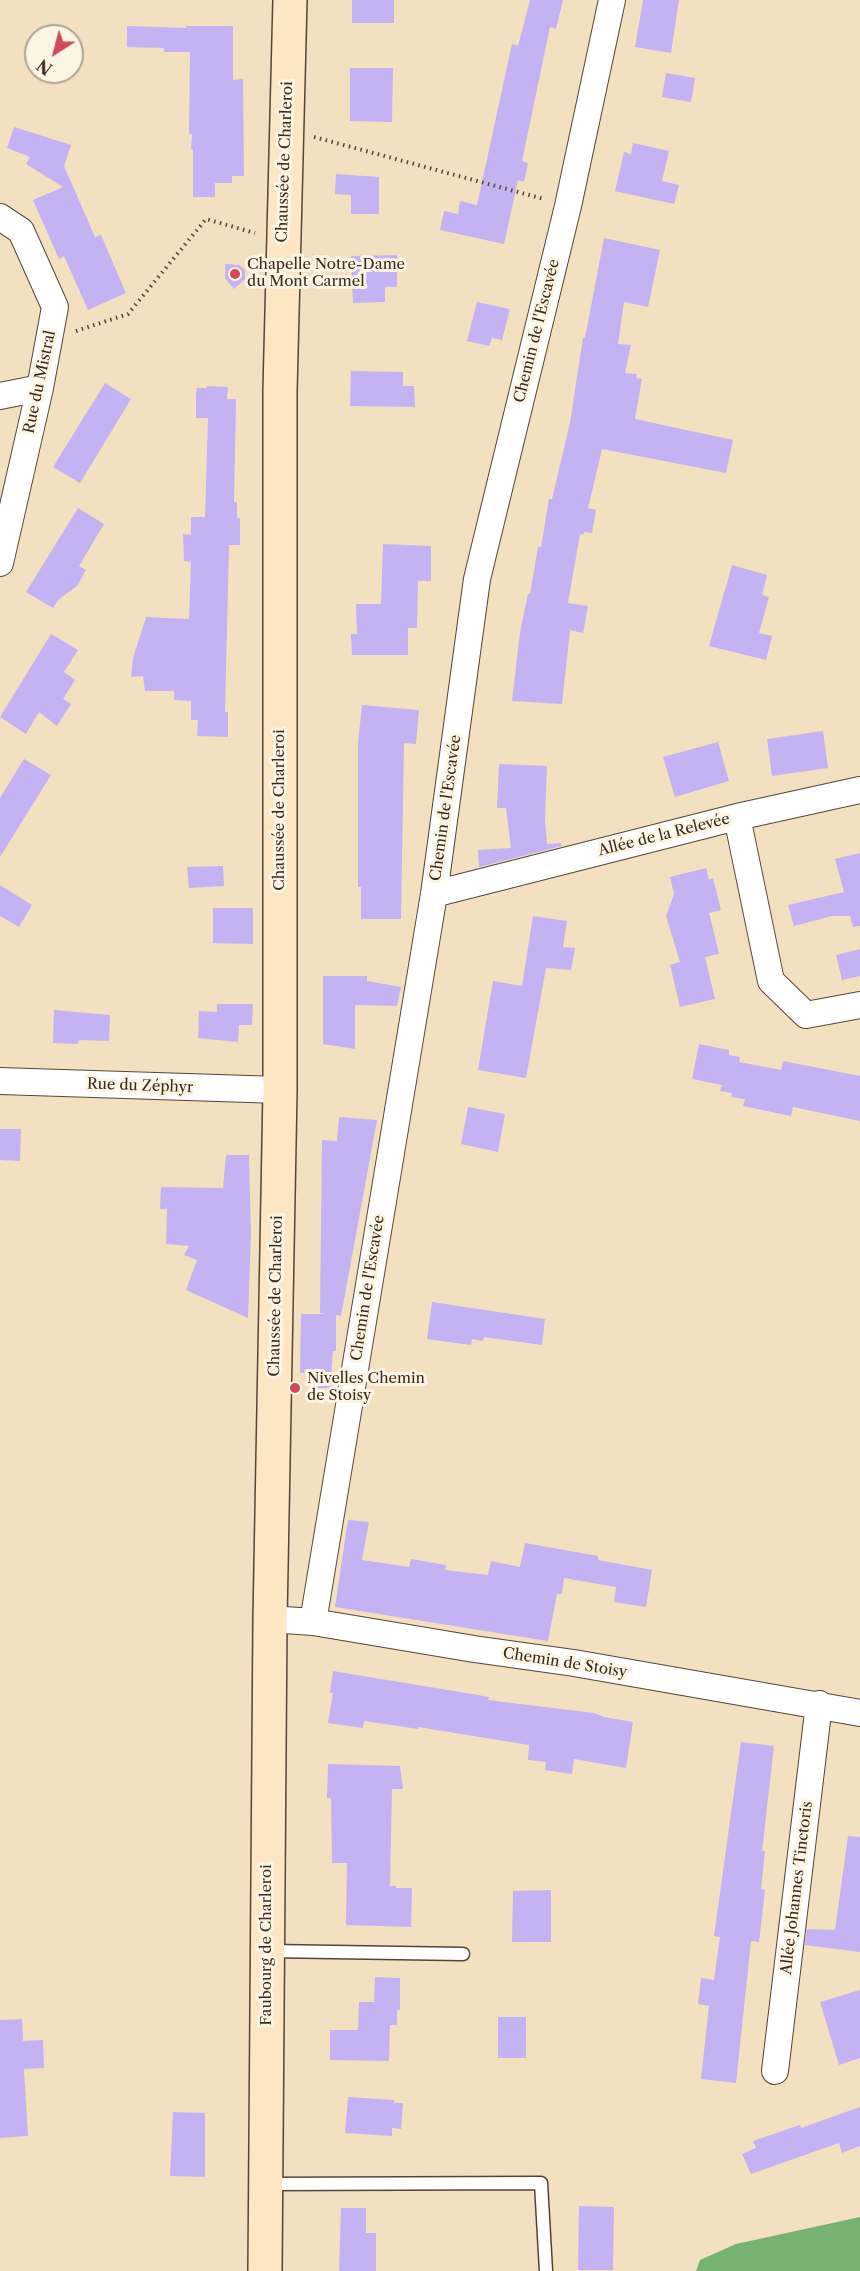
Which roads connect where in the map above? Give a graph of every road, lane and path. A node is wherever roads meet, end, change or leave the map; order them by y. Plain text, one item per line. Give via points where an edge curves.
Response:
1 (290, 0) edge
2 (612, 0) edge
3 (287, 130) junction
4 (568, 206) junction
5 (0, 217) edge
6 (282, 237) junction
7 (50, 339) junction
8 (40, 388) junction
9 (0, 396) edge
10 (0, 562) edge
11 (860, 790) edge
12 (737, 817) junction
13 (434, 894) junction
14 (860, 1005) edge
15 (0, 1081) edge
16 (280, 1090) junction
17 (270, 1619) junction
18 (313, 1623) junction
19 (819, 1704) junction
20 (860, 1713) edge
21 (267, 1951) junction
22 (463, 1953) dead end
23 (775, 2071) dead end
24 (266, 2184) junction
25 (265, 2271) edge
26 (546, 2271) edge

1 - 3 main road, Chaussée de Charleroi
2 - 4 street, Chemin de l'Escavée
3 - 4 path
3 - 6 main road, Chaussée de Charleroi
4 - 13 street, Chemin de l'Escavée via 477,579
5 - 7 street, Rue du Mistral via 21,231 55,307
6 - 7 path via 206,219 128,314
6 - 16 main road, Chaussée de Charleroi
7 - 8 street, Rue du Mistral
8 - 9 street
8 - 10 street, Rue du Mistral
11 - 12 street
12 - 13 street, Allée de la Relevée
12 - 14 street, Allée de la Relevée via 771,981 806,1015
13 - 18 street, Chemin de l'Escavée
15 - 16 street, Rue du Zéphyr
16 - 17 main road, Chaussée de Charleroi
17 - 18 street, Chemin de Stoisy
17 - 21 main road, Faubourg de Charleroi
18 - 19 street, Chemin de Stoisy
19 - 20 street, Chemin de Stoisy
19 - 23 street, Allée Johannes Tinctoris
21 - 22 lane
21 - 24 main road, Faubourg de Charleroi
24 - 25 main road, Faubourg de Charleroi
24 - 26 lane via 541,2183

